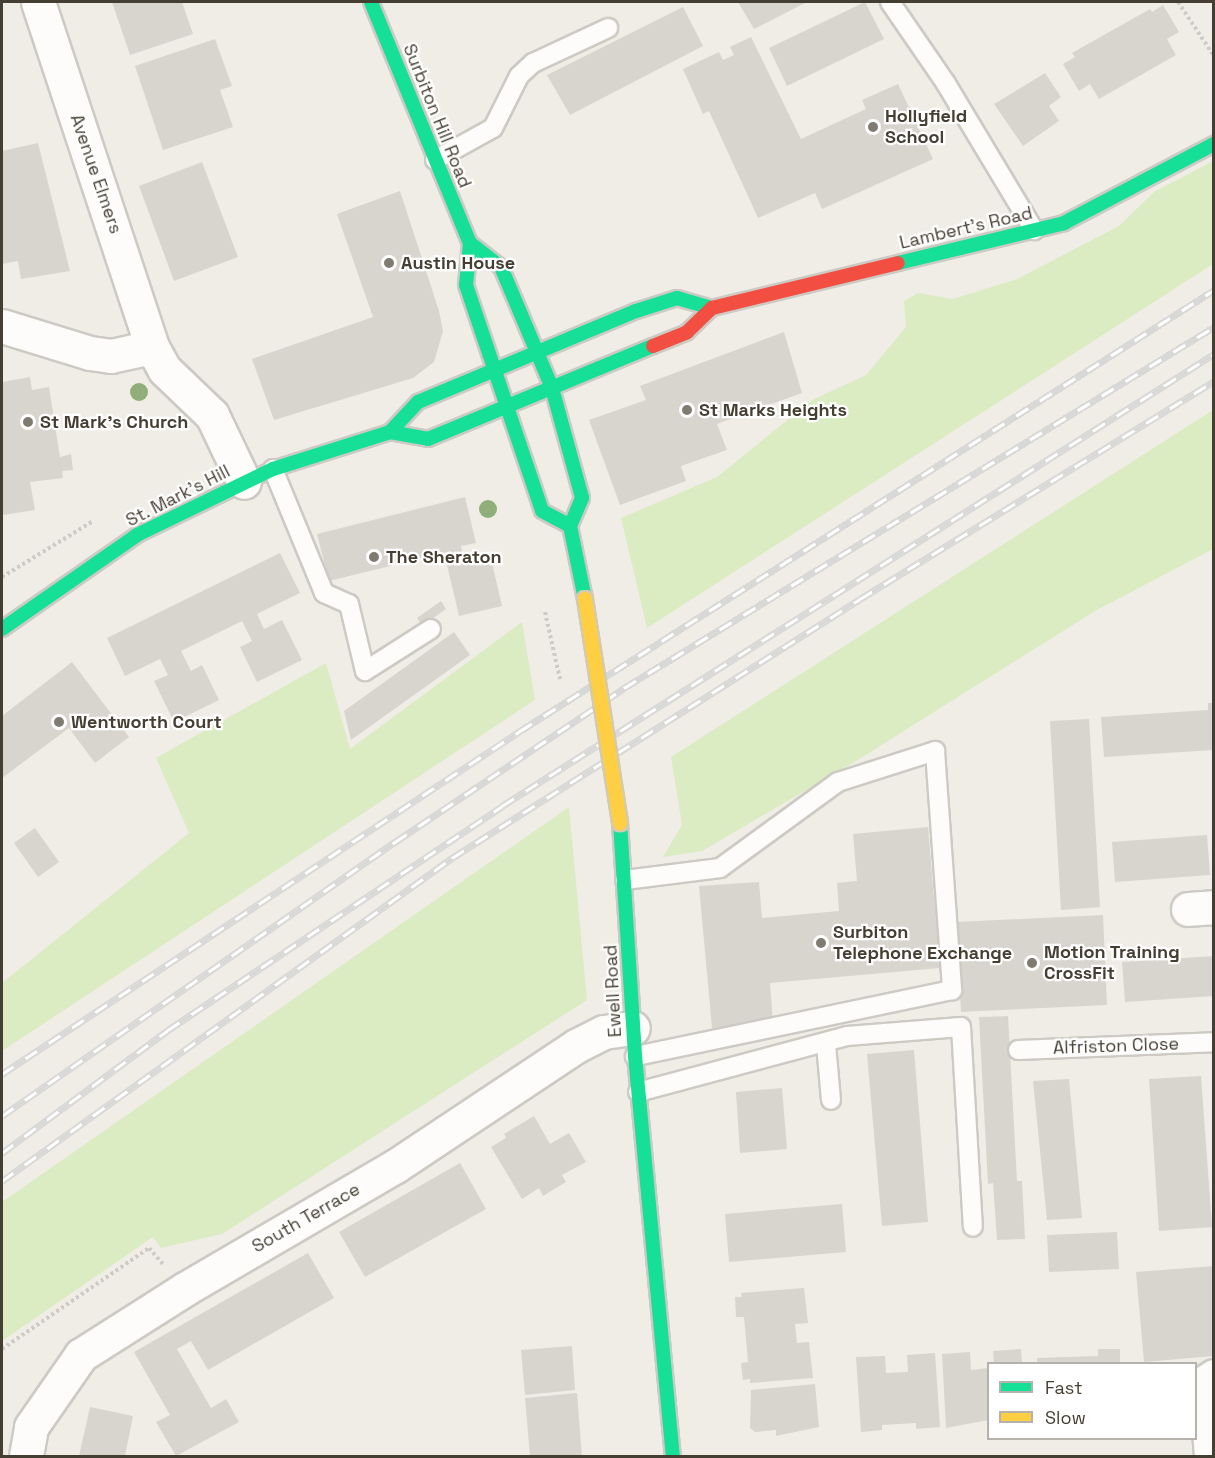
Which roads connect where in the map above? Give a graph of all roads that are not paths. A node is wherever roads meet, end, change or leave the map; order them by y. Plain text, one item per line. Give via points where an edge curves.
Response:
1 (38, 2) edge
2 (371, 2) edge
3 (890, 2) edge
4 (608, 28) dead end
5 (1214, 144) edge
6 (435, 160) junction
7 (1034, 230) junction
8 (470, 243) junction
9 (712, 308) junction
10 (2, 326) edge
11 (152, 347) junction
12 (538, 349) junction
13 (494, 368) junction
14 (552, 388) junction
15 (507, 406) junction
16 (390, 432) junction
17 (258, 476) junction
18 (570, 526) junction
19 (2, 629) edge
20 (431, 629) dead end
21 (625, 880) junction
22 (634, 1042) junction
23 (1214, 1042) edge
24 (826, 1044) junction
25 (1018, 1050) dead end
26 (639, 1092) junction
27 (831, 1100) dead end
28 (973, 1227) dead end
29 (1214, 1376) edge
30 (26, 1456) edge
31 (673, 1456) edge
32 (1211, 1456) edge

1 - 11 street, Avenue Elmers
2 - 6 main road, Surbiton Hill Road
3 - 7 lane via 945,82
4 - 6 lane via 533,63 519,76 493,128
5 - 7 main road, Lambert's Road via 1064,223
6 - 8 main road, Surbiton Hill Road
7 - 9 main road, Lambert's Road
8 - 12 main road, Surbiton Hill Road via 501,267
8 - 13 main road, Surbiton Hill Road via 466,285
9 - 12 main road, Lambert's Road via 677,298
9 - 14 main road via 687,332
10 - 11 street via 111,356
11 - 17 street, Avenue Elmers via 165,370 212,415
12 - 13 main road, Lambert's Road
12 - 14 main road, Surbiton Hill Road
13 - 15 main road, Surbiton Hill Road
13 - 16 main road via 417,402
14 - 15 main road, St. Mark's Hill
14 - 18 main road via 582,498
15 - 16 main road, St. Mark's Hill via 428,438
15 - 18 main road via 542,511
16 - 17 main road, St. Mark's Hill
17 - 19 main road, St. Mark's Hill via 137,535
17 - 20 lane via 324,593 349,604 365,671
18 - 21 main road, Ewell Road, bridge via 620,823
21 - 22 main road, Ewell Road
21 - 22 lane via 720,868 838,782 935,751 952,990
22 - 26 main road, Ewell Road
22 - 30 street, South Terrace via 604,1032 576,1046 394,1167 184,1288 81,1355 31,1427
23 - 25 lane, Alfriston Close
24 - 26 lane
24 - 27 lane
24 - 28 lane via 847,1036 961,1027
26 - 31 main road, Ewell Road
29 - 32 street via 1205,1382

